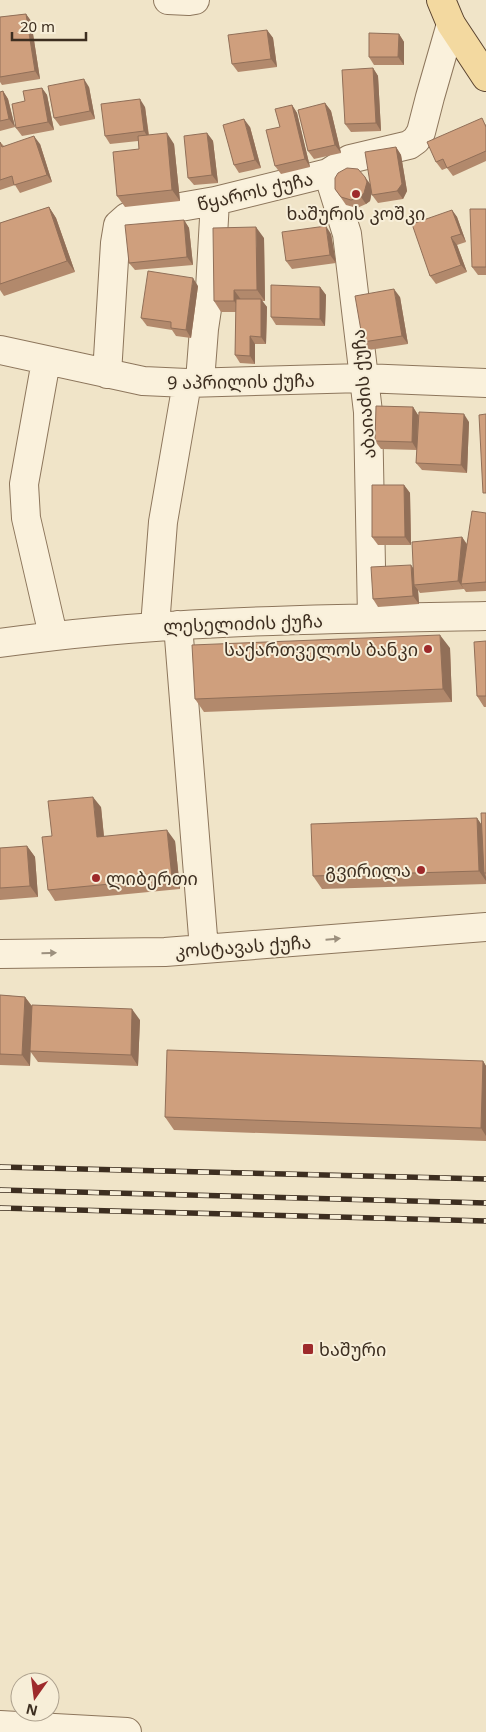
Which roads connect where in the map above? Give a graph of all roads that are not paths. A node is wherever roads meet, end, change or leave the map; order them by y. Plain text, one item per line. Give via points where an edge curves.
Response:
1 (168, 0) edge
2 (195, 0) edge
3 (446, 12) edge
4 (486, 76) edge
5 (328, 173) junction
6 (215, 201) junction
7 (0, 350) edge
8 (46, 361) junction
9 (107, 374) junction
10 (363, 378) junction
11 (193, 382) junction
12 (486, 383) edge
13 (486, 616) edge
14 (372, 618) junction
15 (167, 626) junction
16 (52, 635) junction
17 (0, 643) edge
18 (486, 927) edge
19 (204, 950) junction
20 (0, 954) edge
21 (0, 1725) edge
22 (99, 1731) edge
23 (127, 1732) edge

1 - 2 street
3 - 4 main road
3 - 5 street, წყაროს ქუჩა via 430,97 416,140 409,145 350,160
5 - 6 street, წყაროს ქუჩა
5 - 10 street, აბაიაძის ქუჩა via 347,234
6 - 9 street, წყაროს ქუჩა via 142,212 127,217 118,225
6 - 11 street via 210,289
7 - 8 street, 9 აპრილის ქუჩა
8 - 9 street, 9 აპრილის ქუჩა
8 - 16 street via 24,484 26,518
9 - 11 street, 9 აპრილის ქუჩა via 143,381
10 - 11 street, 9 აპრილის ქუჩა
10 - 12 street, 9 აპრილის ქუჩა
10 - 14 street, აბაიაძის ქუჩა via 368,412
11 - 15 street via 163,522
13 - 14 street, ლესელიძის ქუჩა
14 - 15 street, ლესელიძის ქუჩა
15 - 16 street, ლესელიძის ქუჩა
15 - 19 street
16 - 17 street, ლესელიძის ქუჩა
19 -> 18 street, კოსტავას ქუჩა
20 -> 19 street, კოსტავას ქუჩა
21 - 22 street
22 - 23 street

